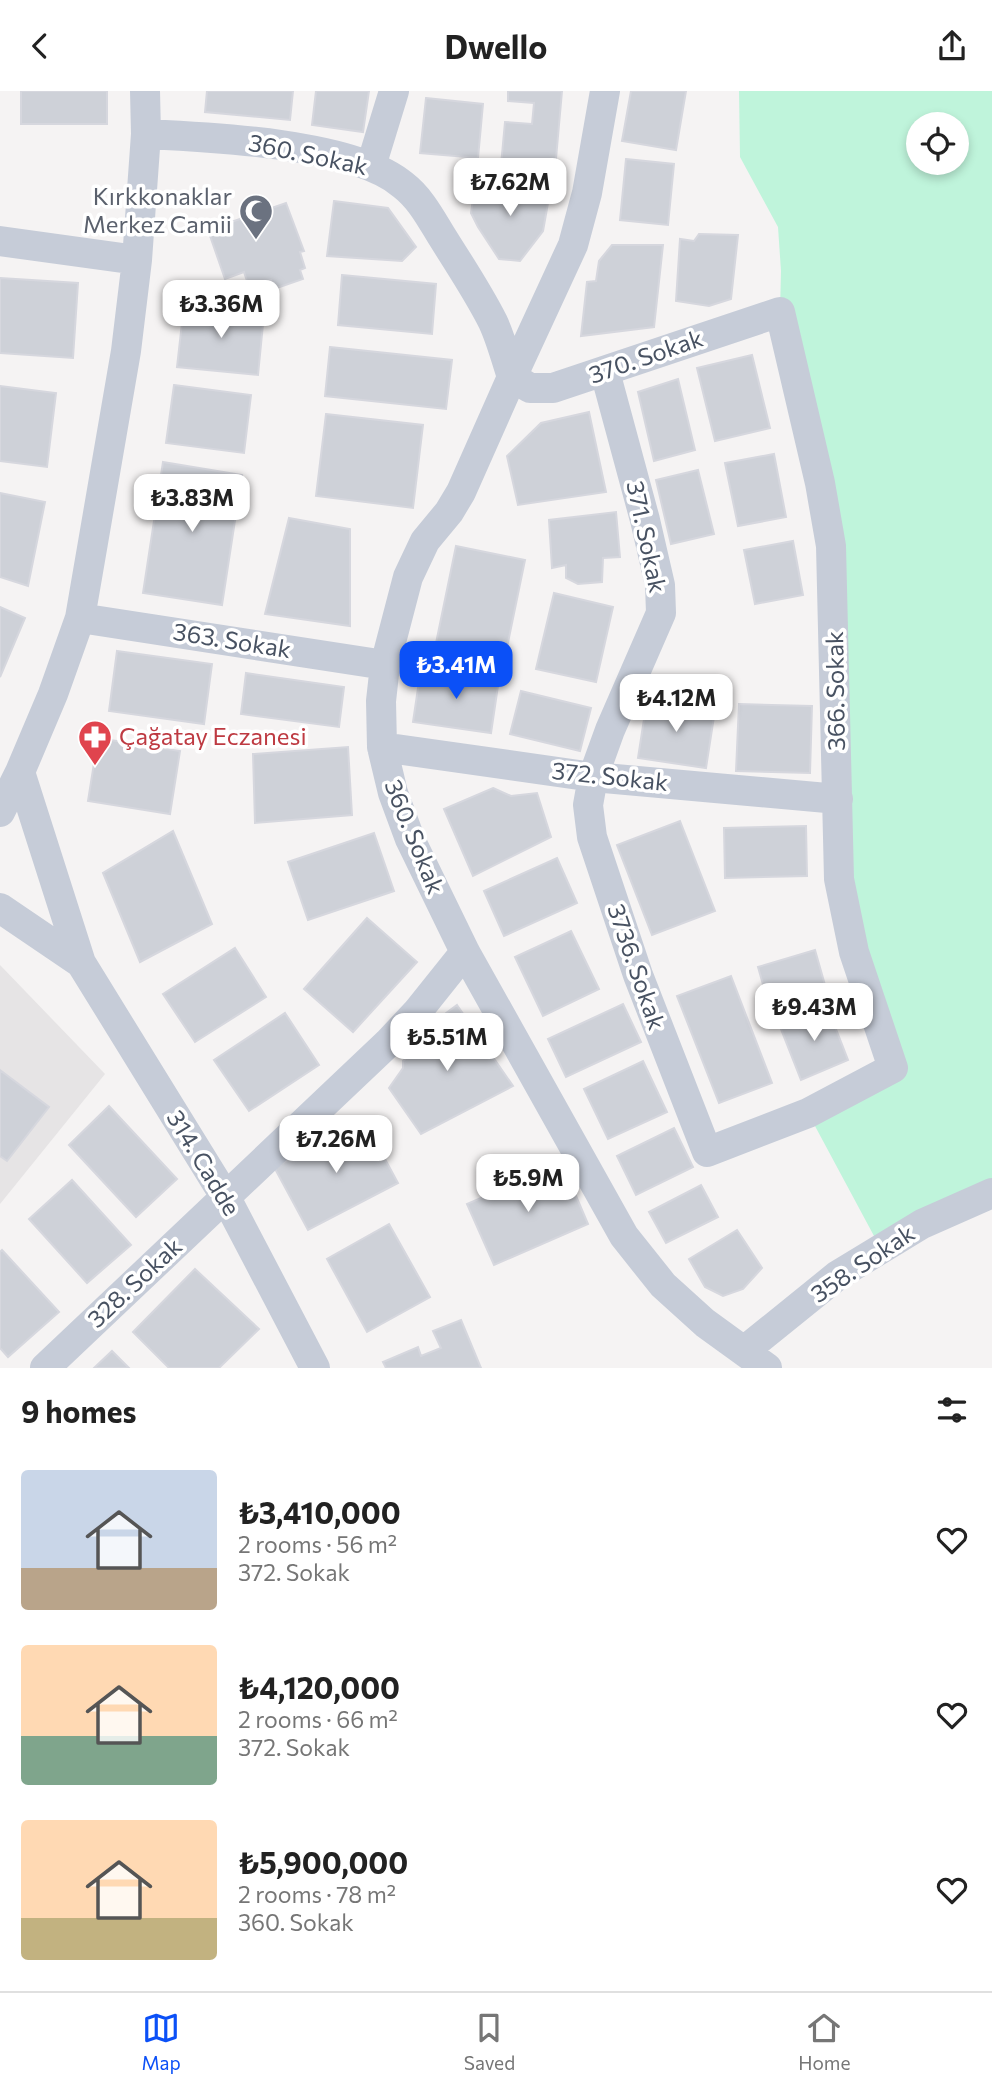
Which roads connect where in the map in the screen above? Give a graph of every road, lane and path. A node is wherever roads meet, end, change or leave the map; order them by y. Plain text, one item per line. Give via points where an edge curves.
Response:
1 (145, 91) edge
2 (394, 91) edge
3 (606, 91) edge
4 (146, 134) junction
5 (371, 166) junction
6 (0, 241) edge
7 (137, 260) junction
8 (780, 312) joint
9 (605, 372) junction
10 (512, 377) junction
11 (80, 618) junction
12 (384, 665) junction
13 (382, 747) junction
14 (20, 772) junction
15 (593, 777) junction
16 (838, 799) junction
17 (0, 812) edge
18 (0, 908) edge
19 (465, 952) junction
20 (81, 963) junction
21 (892, 1068) joint
22 (992, 1192) edge
23 (226, 1198) junction
24 (755, 1360) edge
25 (313, 1367) edge
26 (45, 1368) edge

1 - 4 street
2 - 5 street
3 - 10 street via 573,245
4 - 5 street, 360. Sokak via 267,144
4 - 7 street
5 - 10 street, 360. Sokak via 418,199 494,324
6 - 7 street
7 - 11 street
8 - 9 street, 370. Sokak
8 - 16 street, 366. Sokak via 831,546
9 - 10 street, 370. Sokak via 553,388 530,388
9 - 15 street, 371. Sokak via 645,520 660,585 661,613
10 - 12 street, 360. Sokak via 461,492 415,559
11 - 12 street, 363. Sokak
11 - 14 street
12 - 13 street, 360. Sokak
13 - 15 street, 372. Sokak
13 - 19 street, 360. Sokak via 410,839
14 - 17 street
14 - 20 street
15 - 16 street, 372. Sokak
15 - 21 street, 3736. Sokak via 588,805 592,837 642,987 707,1152 808,1113
16 - 21 street, 366. Sokak via 841,891 854,952
18 - 20 street
19 - 23 street, 328. Sokak via 388,1043
19 - 24 street, 360. Sokak via 624,1236 663,1285
20 - 23 street, 314. Cadde
22 - 24 street, 358. Sokak via 922,1224 838,1275
23 - 25 street, 314. Cadde
23 - 26 street, 328. Sokak

